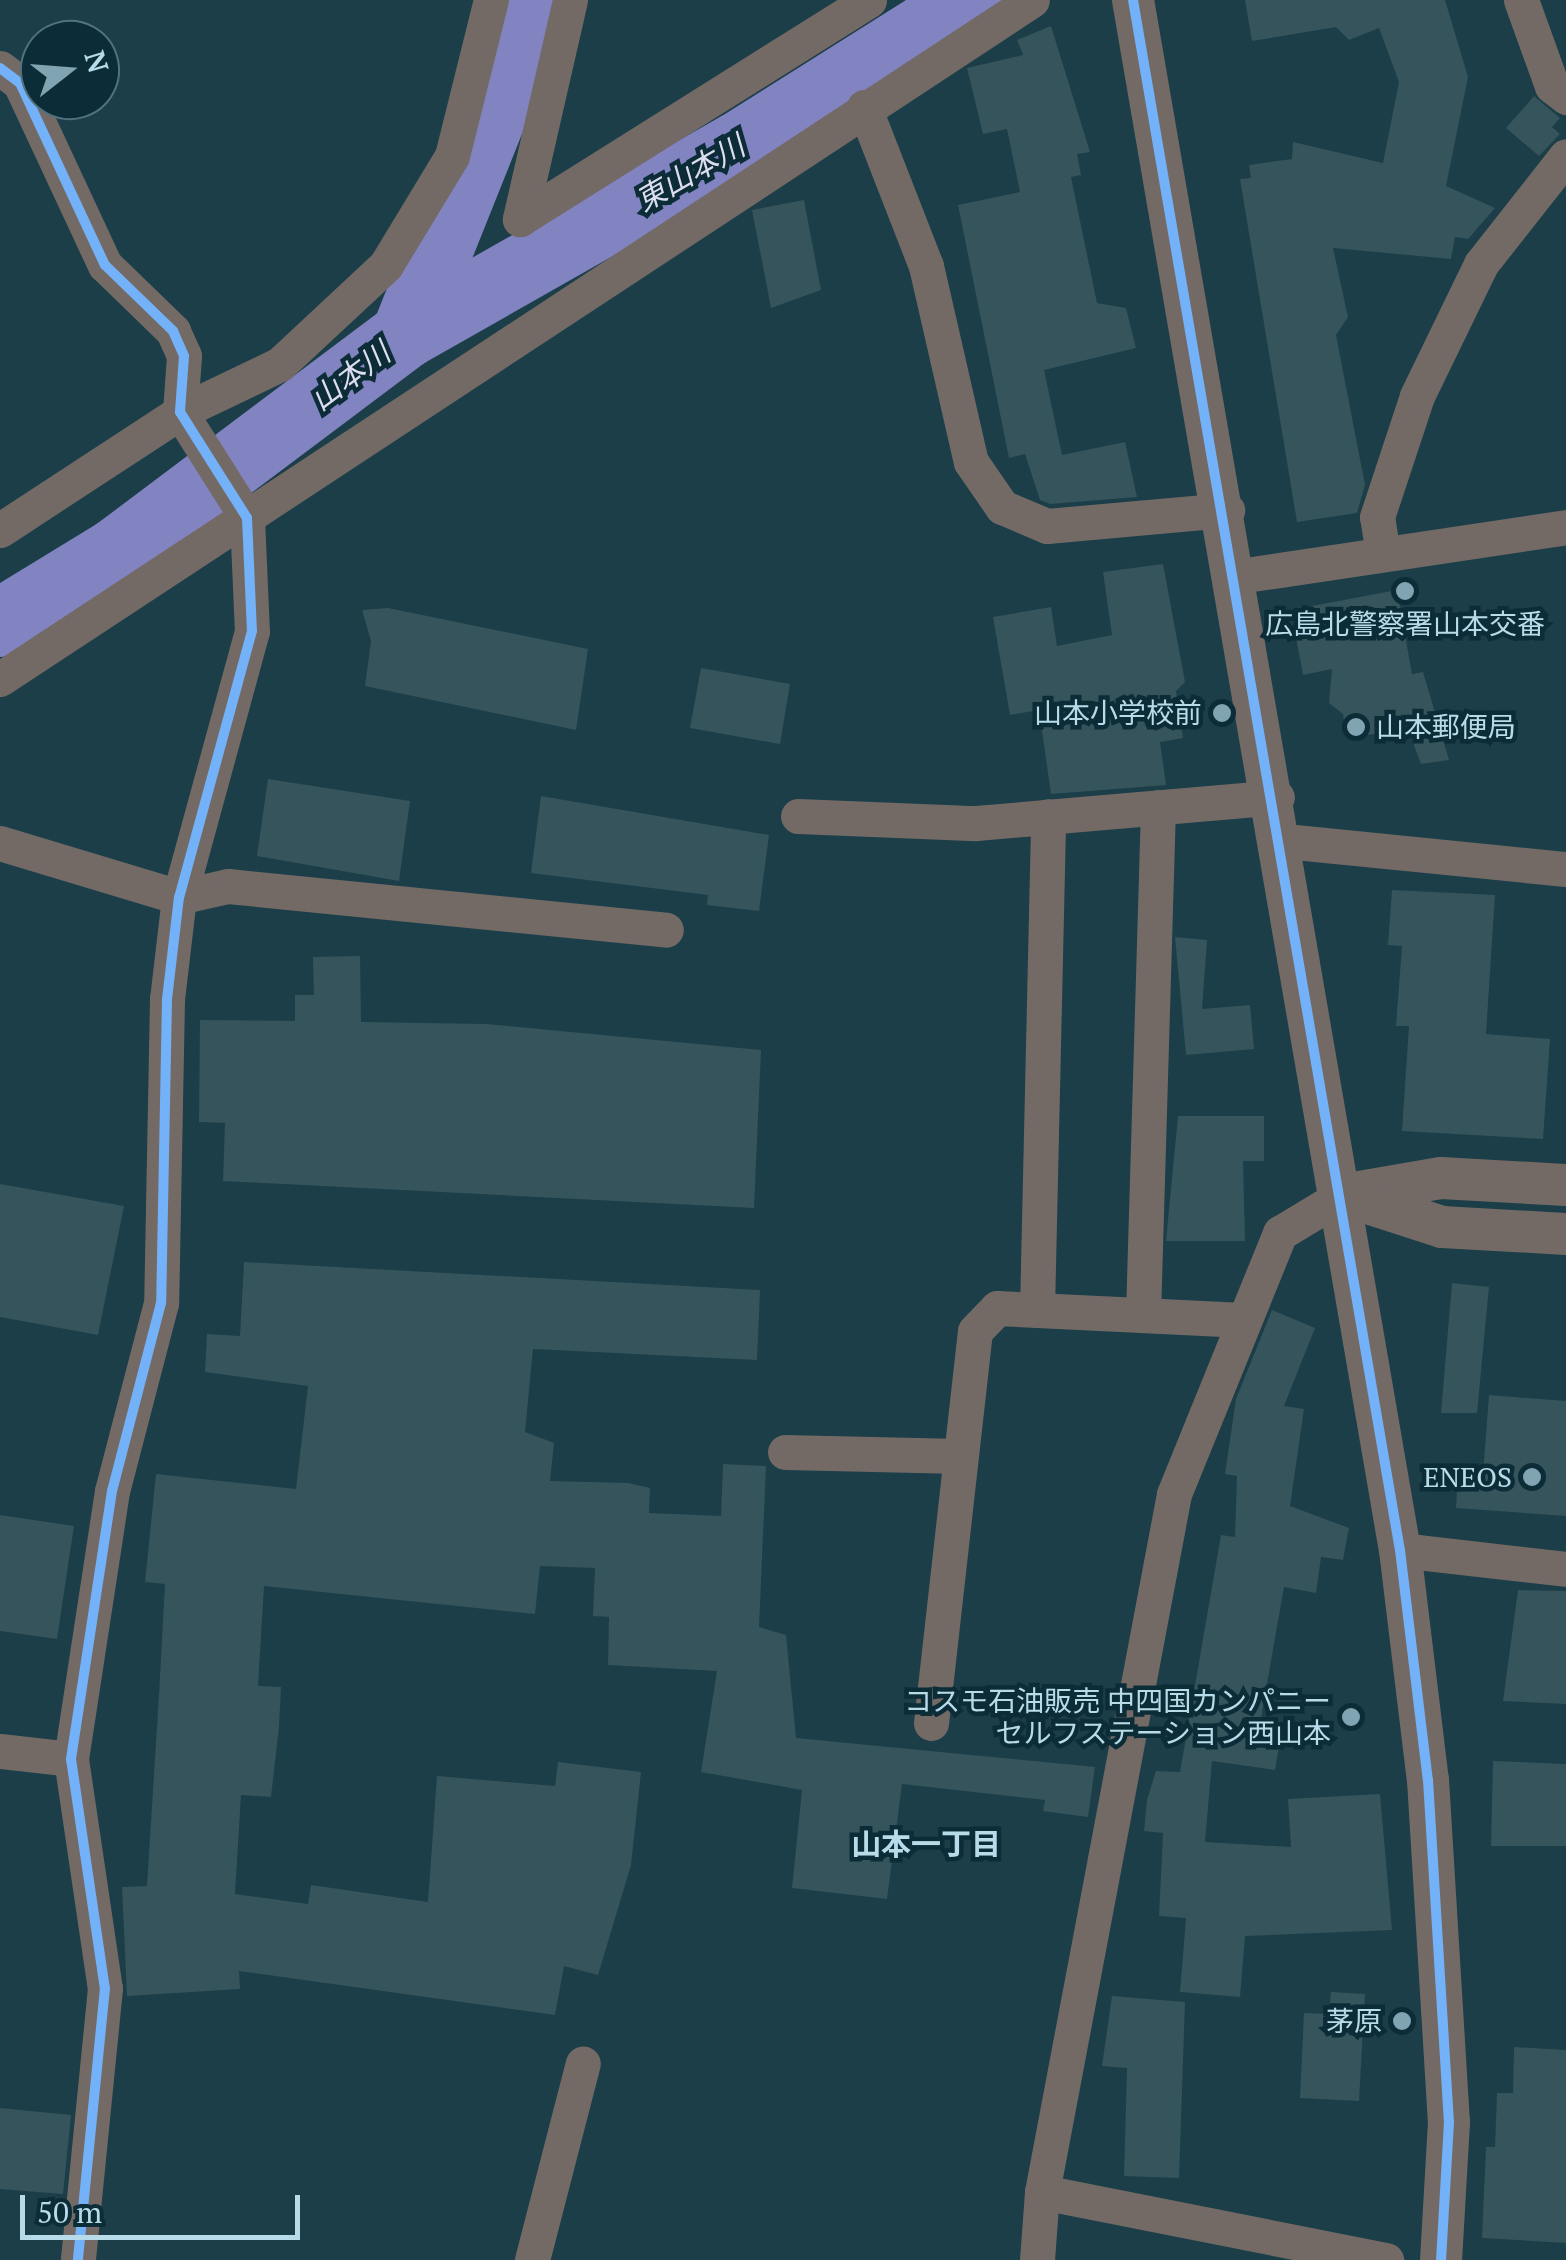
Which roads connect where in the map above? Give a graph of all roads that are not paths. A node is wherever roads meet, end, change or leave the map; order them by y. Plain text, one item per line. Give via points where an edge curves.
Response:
1 (490, 0) edge
2 (570, 0) edge
3 (869, 0) edge
4 (1032, 0) edge
5 (1132, 0) edge
6 (1522, 0) edge
7 (0, 68) edge
8 (1566, 97) edge
9 (864, 107) junction
10 (1566, 156) edge
11 (180, 412) junction
12 (1226, 510) junction
13 (247, 518) junction
14 (1566, 527) edge
15 (0, 530) edge
16 (1384, 554) junction
17 (1239, 576) junction
18 (0, 679) edge
19 (1277, 797) junction
20 (1158, 807) junction
21 (798, 816) dead end
22 (1048, 816) junction
23 (1285, 841) junction
24 (0, 843) edge
25 (1566, 869) edge
26 (179, 897) junction
27 (666, 930) dead end
28 (1566, 1186) edge
29 (1342, 1195) junction
30 (1566, 1234) edge
31 (1038, 1310) junction
32 (1143, 1315) junction
33 (1244, 1320) junction
34 (785, 1452) dead end
35 (960, 1456) junction
36 (1400, 1550) junction
37 (1566, 1569) edge
38 (931, 1723) dead end
39 (0, 1751) edge
40 (71, 1759) junction
41 (583, 2062) dead end
42 (1042, 2192) junction
43 (78, 2260) edge
44 (532, 2260) edge
45 (1037, 2260) edge
46 (1386, 2260) edge
47 (1440, 2260) edge

1 - 11 street via 452,156 386,265 280,364
2 - 3 street via 520,219
4 - 9 street
5 - 12 street
6 - 8 street via 1552,86
7 - 11 street via 20,84 106,265 173,331 184,356
9 - 12 street via 926,266 971,462 1002,507 1048,526
9 - 13 street
10 - 16 street via 1481,264 1418,396 1377,517
11 - 13 street
11 - 15 street
12 - 17 street
13 - 18 street
13 - 26 street via 252,631
14 - 16 street
16 - 17 street
17 - 19 street
19 - 20 street
19 - 23 street
20 - 22 street
20 - 32 street
21 - 22 street
22 - 31 street
23 - 25 street
23 - 29 street
24 - 26 street
26 - 27 street via 228,886
26 - 40 street via 167,999 161,1302 112,1491
28 - 29 street via 1441,1178
29 - 30 street via 1442,1227
29 - 33 street via 1280,1233
29 - 36 street
31 - 32 street
31 - 35 street via 997,1308 976,1331
32 - 33 street
33 - 42 street via 1174,1494
34 - 35 street
35 - 38 street
36 - 37 street
36 - 47 street via 1428,1780 1449,2122
39 - 40 street
40 - 43 street via 105,1988
41 - 44 street
42 - 45 street
42 - 46 street

